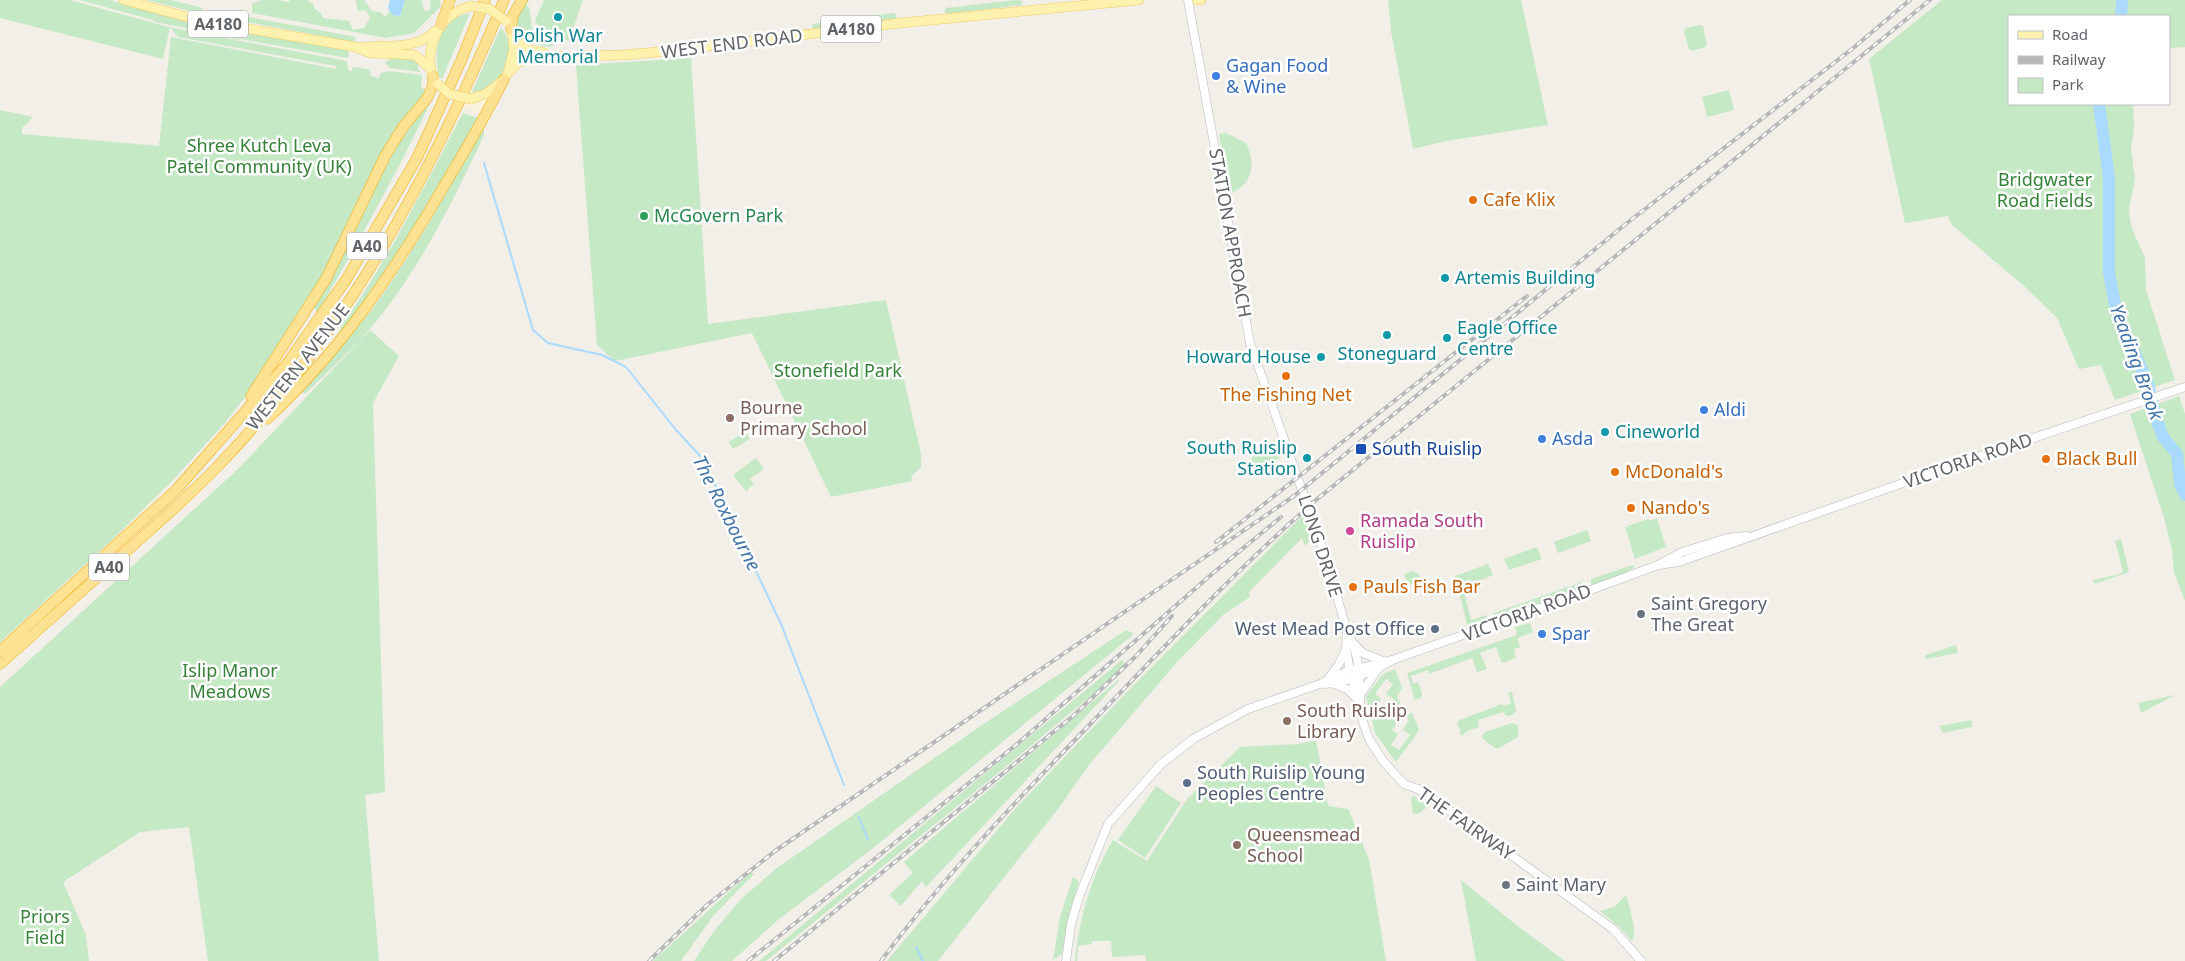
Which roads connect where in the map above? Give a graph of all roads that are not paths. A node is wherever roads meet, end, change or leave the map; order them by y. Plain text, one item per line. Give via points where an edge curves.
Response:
1 (124, 0) edge
2 (450, 0) edge
3 (485, 0) edge
4 (504, 0) edge
5 (522, 0) edge
6 (1140, 0) edge
7 (1188, 0) edge
8 (440, 27) junction
9 (510, 27) junction
10 (360, 48) junction
11 (562, 55) junction
12 (434, 76) junction
13 (506, 76) junction
14 (2185, 386) edge
15 (1292, 461) joint
16 (201, 463) junction
17 (216, 467) junction
18 (1347, 631) junction
19 (1351, 639) junction
20 (1346, 649) junction
21 (0, 651) edge
22 (1395, 659) junction
23 (1385, 661) junction
24 (0, 664) edge
25 (1378, 669) junction
26 (1359, 671) junction
27 (1351, 674) junction
28 (1326, 683) junction
29 (1359, 701) junction
30 (1404, 784) joint
31 (1066, 961) edge
32 (1641, 961) edge

1 - 10 main road, A4180 via 202,21
2 - 8 highway
3 - 16 highway, WESTERN AVENUE / A40 via 417,158 351,272 286,365
4 - 17 highway, WESTERN AVENUE / A40 via 428,166 364,280 317,350 264,416
5 - 9 highway via 513,14
6 - 11 main road, WEST END ROAD / A4180 via 900,22 669,52 616,56
7 - 15 street, STATION APPROACH via 1250,343
8 - 9 main road, bridge via 460,10 471,6 490,9
8 - 10 main road, A4180 via 430,36 405,46
8 - 12 main road via 431,48
9 - 11 main road, WEST END ROAD / A4180 via 524,48
9 - 13 main road via 513,56
10 - 12 main road, A4180 via 371,53 415,55 424,61
11 - 13 main road, WEST END ROAD / A4180 via 529,57
12 - 13 main road, bridge via 449,94 471,99 487,93
12 - 16 highway via 428,97 403,127 385,156 326,279 303,318 257,388
13 - 17 highway via 484,119 384,284 299,389
14 - 22 street, VICTORIA ROAD via 1750,535 1716,541 1538,610
15 - 18 street, LONG DRIVE
16 - 21 highway, WESTERN AVENUE / A40 via 177,489
17 - 24 highway, WESTERN AVENUE / A40
18 - 19 street, LONG DRIVE
18 - 20 street, LONG DRIVE
19 - 23 street via 1363,653
19 - 26 street, LONG DRIVE
20 - 27 street, LONG DRIVE
20 - 28 street
22 - 23 street, VICTORIA ROAD
22 - 25 street, VICTORIA ROAD
23 - 26 street, VICTORIA ROAD
25 - 26 street, VICTORIA ROAD
25 - 29 street
26 - 27 street, VICTORIA ROAD
26 - 29 street, LONG DRIVE
27 - 28 street, VICTORIA ROAD
27 - 29 street, LONG DRIVE
28 - 29 street via 1350,690
28 - 31 street, VICTORIA ROAD via 1264,703 1221,722 1174,753 1145,780 1108,824 1079,897
29 - 30 street, LONG DRIVE via 1373,746
30 - 32 street, THE FAIRWAY via 1418,788 1613,929

